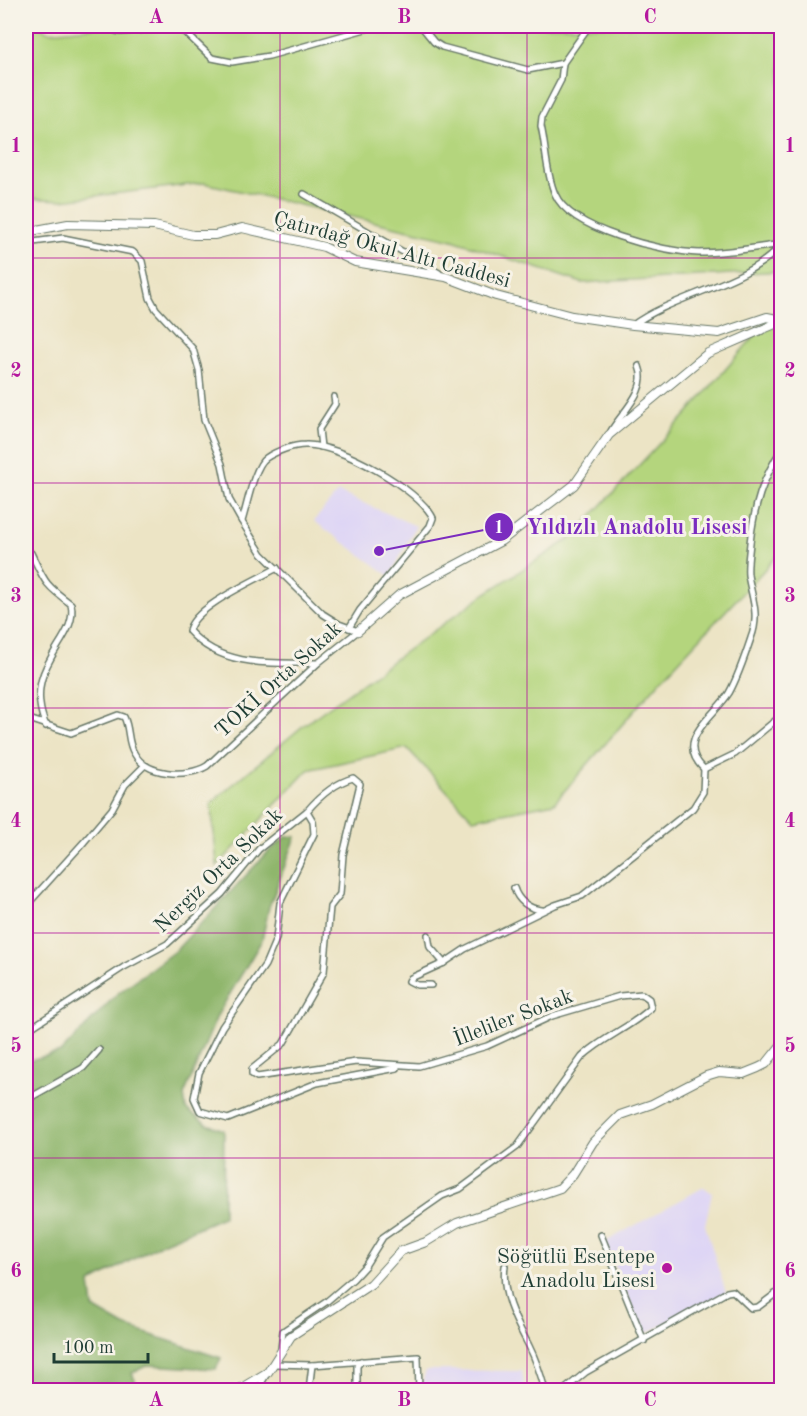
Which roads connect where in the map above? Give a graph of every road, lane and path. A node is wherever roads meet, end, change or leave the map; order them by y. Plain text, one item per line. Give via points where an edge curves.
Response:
1 (118, 26) edge
2 (376, 26) edge
3 (421, 26) edge
4 (589, 26) edge
5 (563, 63) junction
6 (304, 194) dead end
7 (26, 232) edge
8 (26, 243) edge
9 (446, 277) junction
10 (782, 321) edge
11 (633, 325) junction
12 (639, 366) dead end
13 (334, 396) dead end
14 (609, 435) junction
15 (321, 447) junction
16 (782, 448) edge
17 (242, 522) junction
18 (26, 551) edge
19 (277, 568) junction
20 (354, 629) junction
21 (318, 663) junction
22 (782, 715) edge
23 (26, 718) edge
24 (46, 726) junction
25 (144, 766) junction
26 (704, 769) junction
27 (307, 811) junction
28 (514, 888) dead end
29 (26, 906) edge
30 (544, 910) junction
31 (428, 934) dead end
32 (444, 963) junction
33 (431, 985) dead end
34 (26, 1031) edge
35 (782, 1044) edge
36 (99, 1050) dead end
37 (402, 1067) junction
38 (26, 1100) edge
39 (601, 1235) dead end
40 (505, 1266) dead end
41 (782, 1289) edge
42 (644, 1341) junction
43 (281, 1349) junction
44 (361, 1361) junction
45 (274, 1364) junction
46 (312, 1365) junction
47 (268, 1372) junction
48 (238, 1390) edge
49 (257, 1390) edge
50 (309, 1390) edge
51 (357, 1390) edge
52 (419, 1390) edge
53 (545, 1390) edge
54 (564, 1390) edge

1 - 2 street via 116,31 121,32 175,27 212,58 232,62 269,56
3 - 5 street via 442,47 528,70
4 - 5 street
5 - 11 street via 561,80 541,126 555,195 576,218 644,243 696,253 782,244 774,254 717,286 649,313
6 - 9 street
7 - 9 street, Çatırdağ Okul Altı Caddesi via 68,224 154,226 193,235 215,235 242,228 324,247 355,262
8 - 17 street, TOKİ Orta Sokak via 63,238 133,252 142,261 153,304 193,349 204,420 222,464 229,499
9 - 11 street, Çatırdağ Okul Altı Caddesi via 496,296 572,316
10 - 11 street, Çatırdağ Okul Altı Caddesi via 767,317 719,333
10 - 14 street via 708,353
12 - 14 street via 641,383
13 - 15 street via 335,404 319,429
14 - 20 street via 574,485 501,541 399,595
15 - 17 street via 306,445 265,458
15 - 20 street via 379,473 421,500 433,518 360,610
16 - 26 street via 759,490 753,518 748,566 757,610 753,635 732,687 694,739 695,761
17 - 19 street, TOKİ Orta Sokak via 262,554
18 - 24 street via 31,553 45,581 71,604 73,613 42,673 40,691
19 - 20 street, TOKİ Orta Sokak via 323,614
19 - 21 street via 219,600 190,624 189,631 198,641 244,662
20 - 21 street, TOKİ Orta Sokak
21 - 25 street, TOKİ Orta Sokak via 207,766 198,771 163,772
22 - 26 street via 735,754
23 - 24 street
24 - 25 street via 70,733 118,715 124,717 129,743
25 - 29 street via 125,784 112,808 84,842
26 - 30 street via 704,792 693,808 582,896
27 - 34 street, Nergiz Orta Sokak via 259,849 222,894 166,944
27 - 37 street, İlleliler Sokak via 345,780 353,778 360,784 343,855 340,894 330,907 324,972 283,1044 252,1069 252,1074 257,1077 356,1062
27 - 37 street, Nergiz Orta Sokak via 314,834 280,903 276,939 265,965 222,1027 199,1073 194,1098 200,1112 228,1119 317,1083
28 - 30 street via 527,905
30 - 32 street
31 - 32 street via 430,947
32 - 33 street via 409,981
35 - 43 street via 758,1068 743,1074 719,1072 706,1076 652,1104 620,1115 593,1142 560,1188 456,1223 426,1242 401,1251 371,1284 291,1336
36 - 38 street via 83,1068
37 - 43 street, İlleliler Sokak via 470,1052 552,1016 602,1001 642,994 651,1004 639,1019 594,1046 582,1058 516,1147 383,1237 353,1279 283,1331
39 - 42 street
40 - 53 street via 505,1290
41 - 42 street via 751,1308 733,1291 727,1292
42 - 54 street via 586,1372
43 - 45 street
44 - 46 street
44 - 51 street via 357,1366
44 - 52 street via 418,1357
45 - 46 street
45 - 47 street
46 - 50 street
47 - 48 street
47 - 49 street

